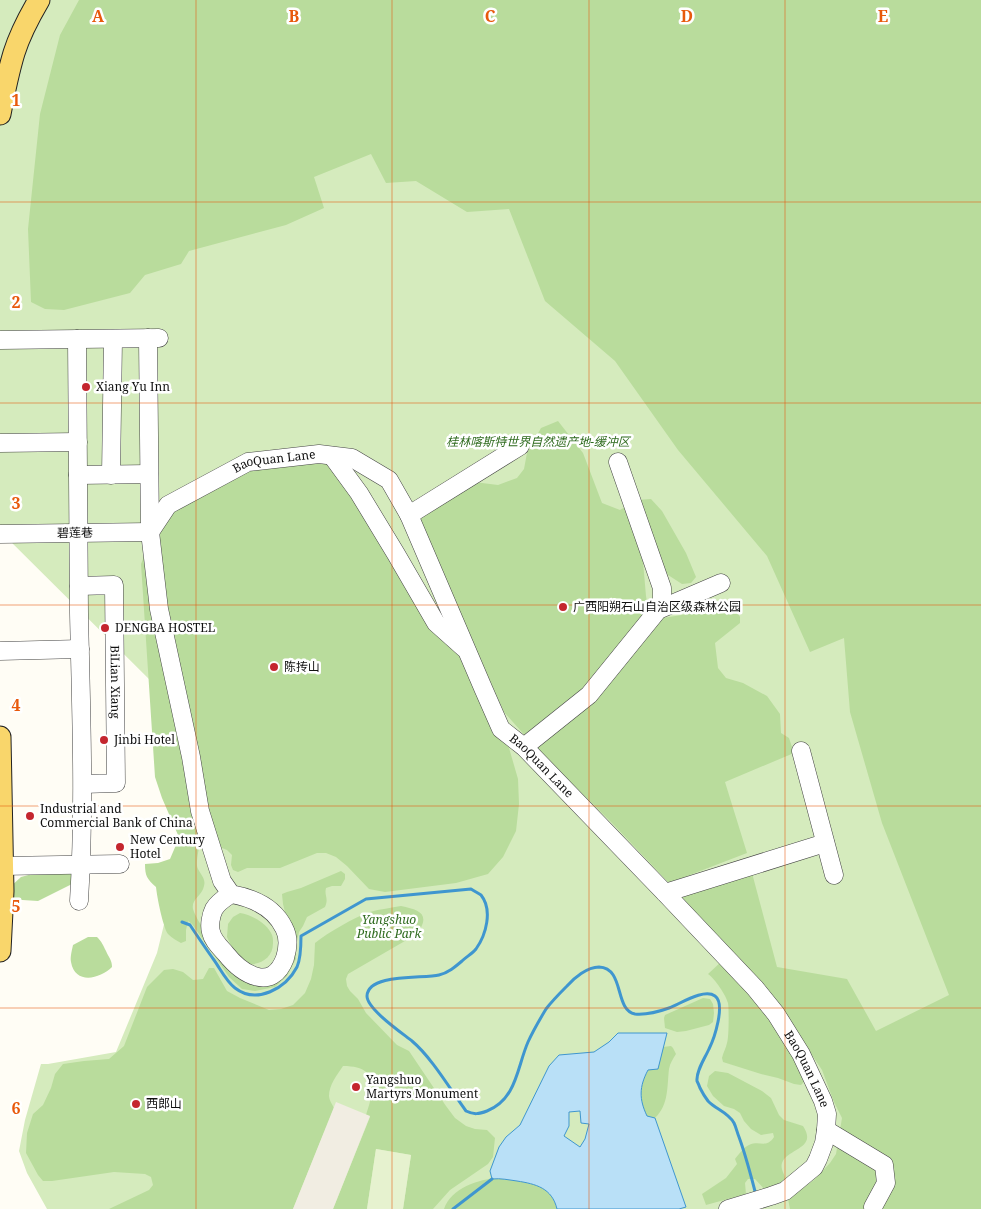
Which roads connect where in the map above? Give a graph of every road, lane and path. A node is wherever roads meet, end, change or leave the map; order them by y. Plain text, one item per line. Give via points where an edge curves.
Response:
1 (23, 0) edge
2 (38, 0) edge
3 (0, 56) edge
4 (0, 112) edge
5 (77, 339) junction
6 (113, 339) junction
7 (0, 340) edge
8 (78, 442) junction
9 (0, 443) edge
10 (520, 446) dead end
11 (332, 456) junction
12 (618, 462) dead end
13 (150, 474) junction
14 (78, 475) junction
15 (112, 475) junction
16 (409, 515) junction
17 (150, 532) junction
18 (0, 534) edge
19 (78, 534) junction
20 (721, 583) dead end
21 (79, 586) junction
22 (658, 610) junction
23 (80, 649) junction
24 (0, 651) edge
25 (468, 652) junction
26 (0, 737) edge
27 (524, 747) junction
28 (801, 751) dead end
29 (83, 784) junction
30 (825, 843) junction
31 (120, 864) dead end
32 (82, 865) junction
33 (2, 866) junction
34 (834, 875) dead end
35 (666, 893) junction
36 (231, 894) junction
37 (79, 901) dead end
38 (0, 951) edge
39 (826, 1130) junction
40 (873, 1207) dead end
41 (728, 1209) edge

1 - 3 main road
2 - 4 main road via 14,51
5 - 6 street
5 - 7 street
5 - 8 street
6 - 13 street via 154,338
6 - 15 street
8 - 9 street
8 - 14 street
10 - 16 street
11 - 16 street, BaoQuan Lane via 352,458 389,480
11 - 17 street, BaoQuan Lane via 319,454 248,462 168,504
11 - 25 street via 359,493 436,623
12 - 22 street via 662,588
13 - 15 street
13 - 17 street
14 - 15 street
14 - 19 street
16 - 25 street, BaoQuan Lane
17 - 19 street, 碧莲巷
17 - 36 street via 159,609 200,811 222,881
18 - 19 street, 碧莲巷
19 - 21 street
20 - 22 street
21 - 23 street
21 - 29 street, BiLian Xiang via 114,585 116,783
22 - 27 street via 589,695
23 - 24 street
23 - 29 street
25 - 27 street, BaoQuan Lane via 501,729
26 - 33 main road
27 - 35 street, BaoQuan Lane
28 - 30 street
29 - 32 street
30 - 34 street
30 - 35 street
31 - 32 street
32 - 33 street
32 - 37 street
33 - 38 main road
35 - 39 street, BaoQuan Lane via 776,1014 801,1054 823,1101 827,1114
36 - 36 street via 213,911 211,931 216,943 244,972 258,978 274,974 287,951 285,930 268,908 244,896
39 - 40 street via 884,1165 886,1183
39 - 41 street, BaoQuan Lane via 814,1167 785,1190

